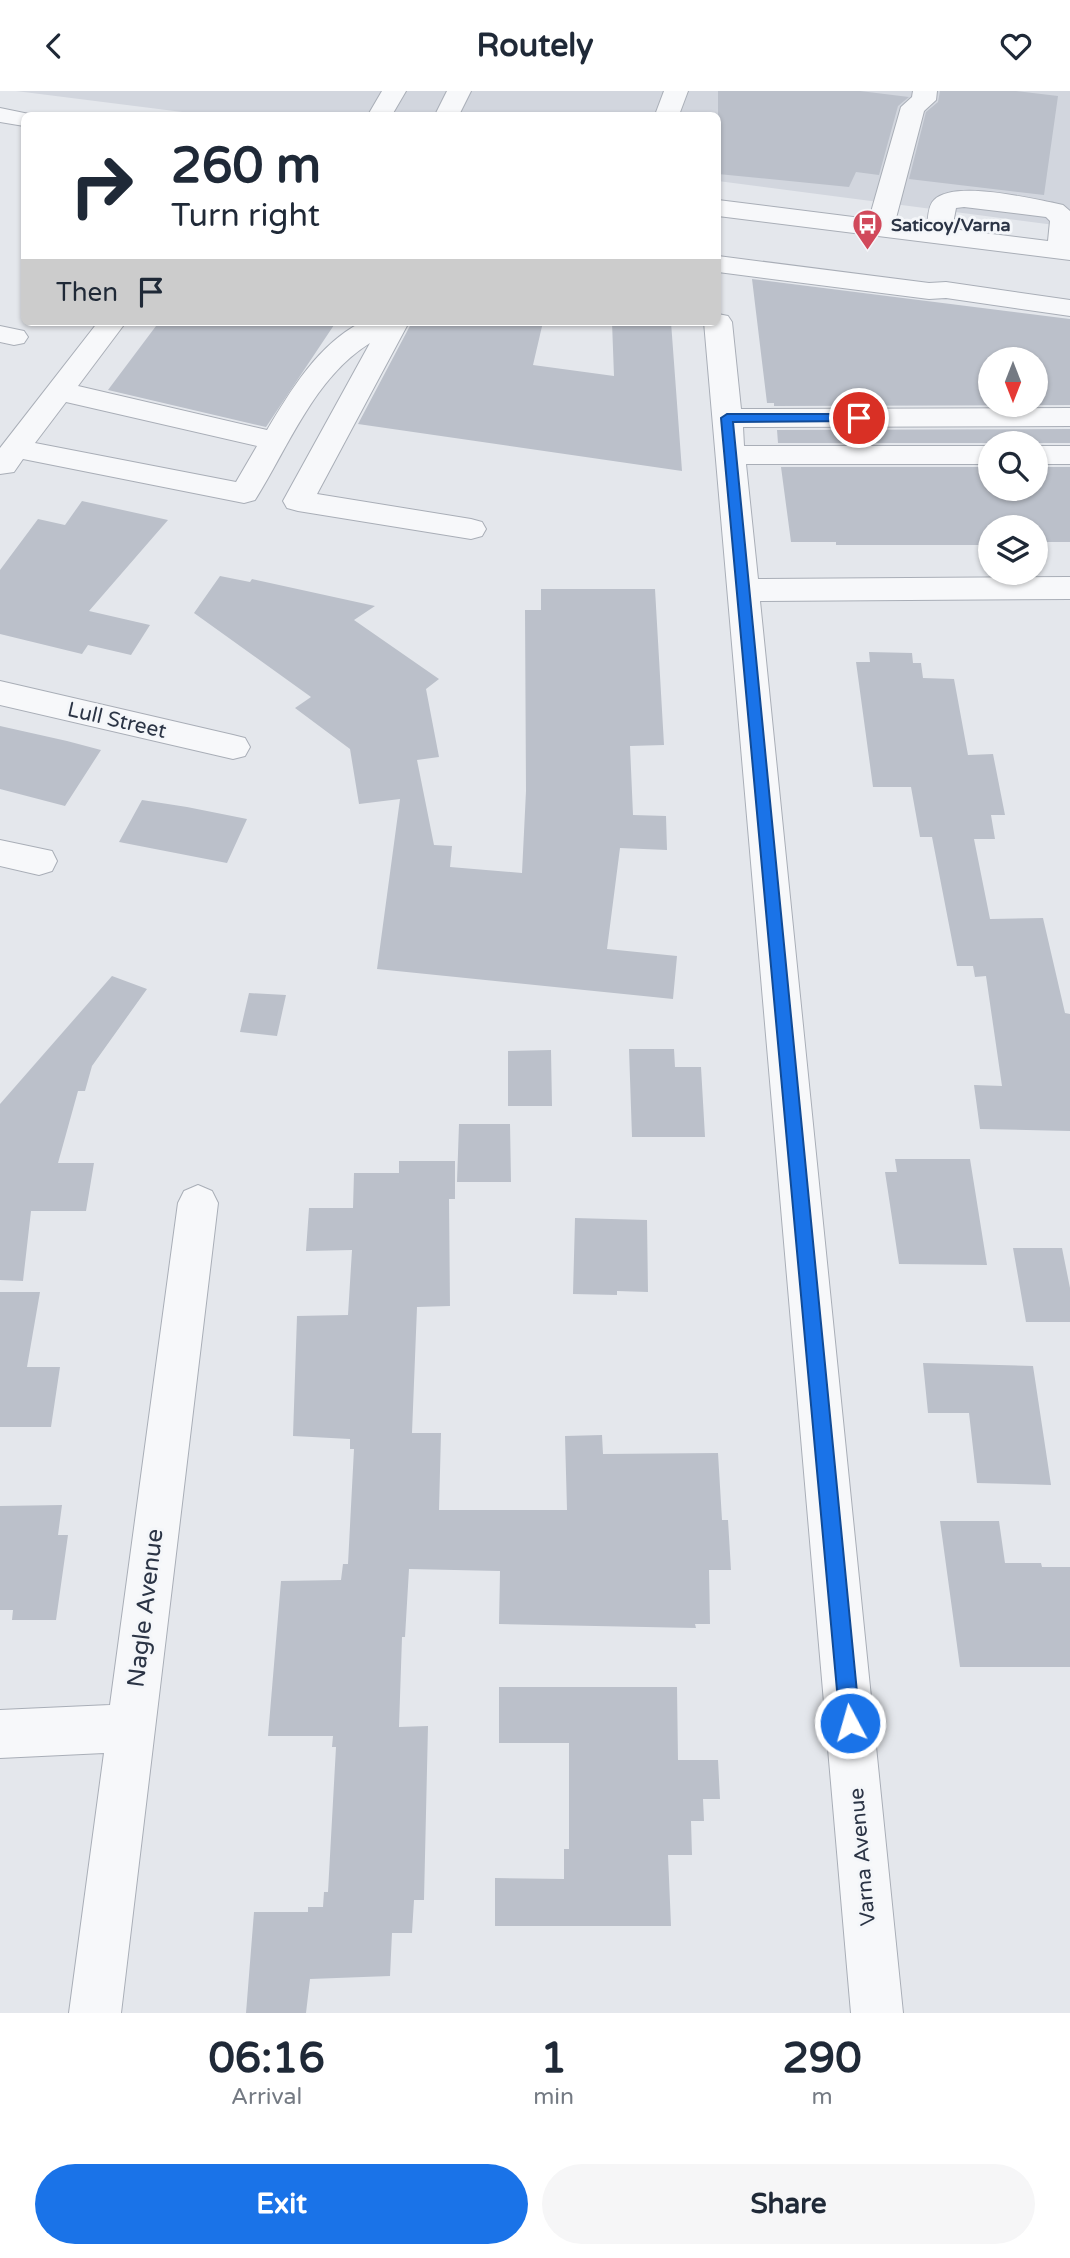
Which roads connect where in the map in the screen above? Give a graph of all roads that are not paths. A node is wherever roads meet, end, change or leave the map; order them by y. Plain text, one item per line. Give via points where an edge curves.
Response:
1 (394, 91) edge
2 (459, 91) edge
3 (676, 91) edge
4 (925, 91) edge
5 (382, 112) edge
6 (448, 112) edge
7 (668, 112) edge
8 (0, 115) edge
9 (21, 118) edge
10 (721, 211) edge
11 (880, 228) junction
12 (946, 237) junction
13 (1065, 252) edge
14 (721, 264) edge
15 (946, 290) junction
16 (1070, 308) edge
17 (109, 326) edge
18 (373, 326) edge
19 (393, 326) edge
20 (718, 326) edge
21 (60, 391) junction
22 (1070, 417) edge
23 (728, 436) junction
24 (275, 441) junction
25 (978, 454) edge
26 (1048, 455) edge
27 (1070, 456) edge
28 (8, 458) edge
29 (471, 529) dead end
30 (1070, 588) edge
31 (742, 590) junction
32 (0, 694) edge
33 (233, 747) dead end
34 (0, 853) edge
35 (39, 861) dead end
36 (198, 1203) dead end
37 (129, 1728) junction
38 (0, 1734) edge
39 (95, 2013) edge
40 (877, 2013) edge

1 - 5 street
2 - 6 street
3 - 7 street
4 - 11 street via 923,100 913,107
8 - 9 street
10 - 11 street
11 - 12 street
12 - 13 street
12 - 13 street via 944,204 949,201 1019,206 1060,215
12 - 15 street
14 - 15 street
15 - 16 street
17 - 21 street
18 - 24 street via 335,354
19 - 29 street via 298,501
20 - 23 street, Varna Avenue
21 - 24 street
21 - 28 street
22 - 23 street
23 - 25 street
23 - 31 street, Varna Avenue
24 - 28 street via 244,493
26 - 27 street
30 - 31 street
31 - 40 street, Varna Avenue
32 - 33 street, Lull Street
34 - 35 street
36 - 37 street, Nagle Avenue
37 - 38 street
37 - 39 street, Nagle Avenue

